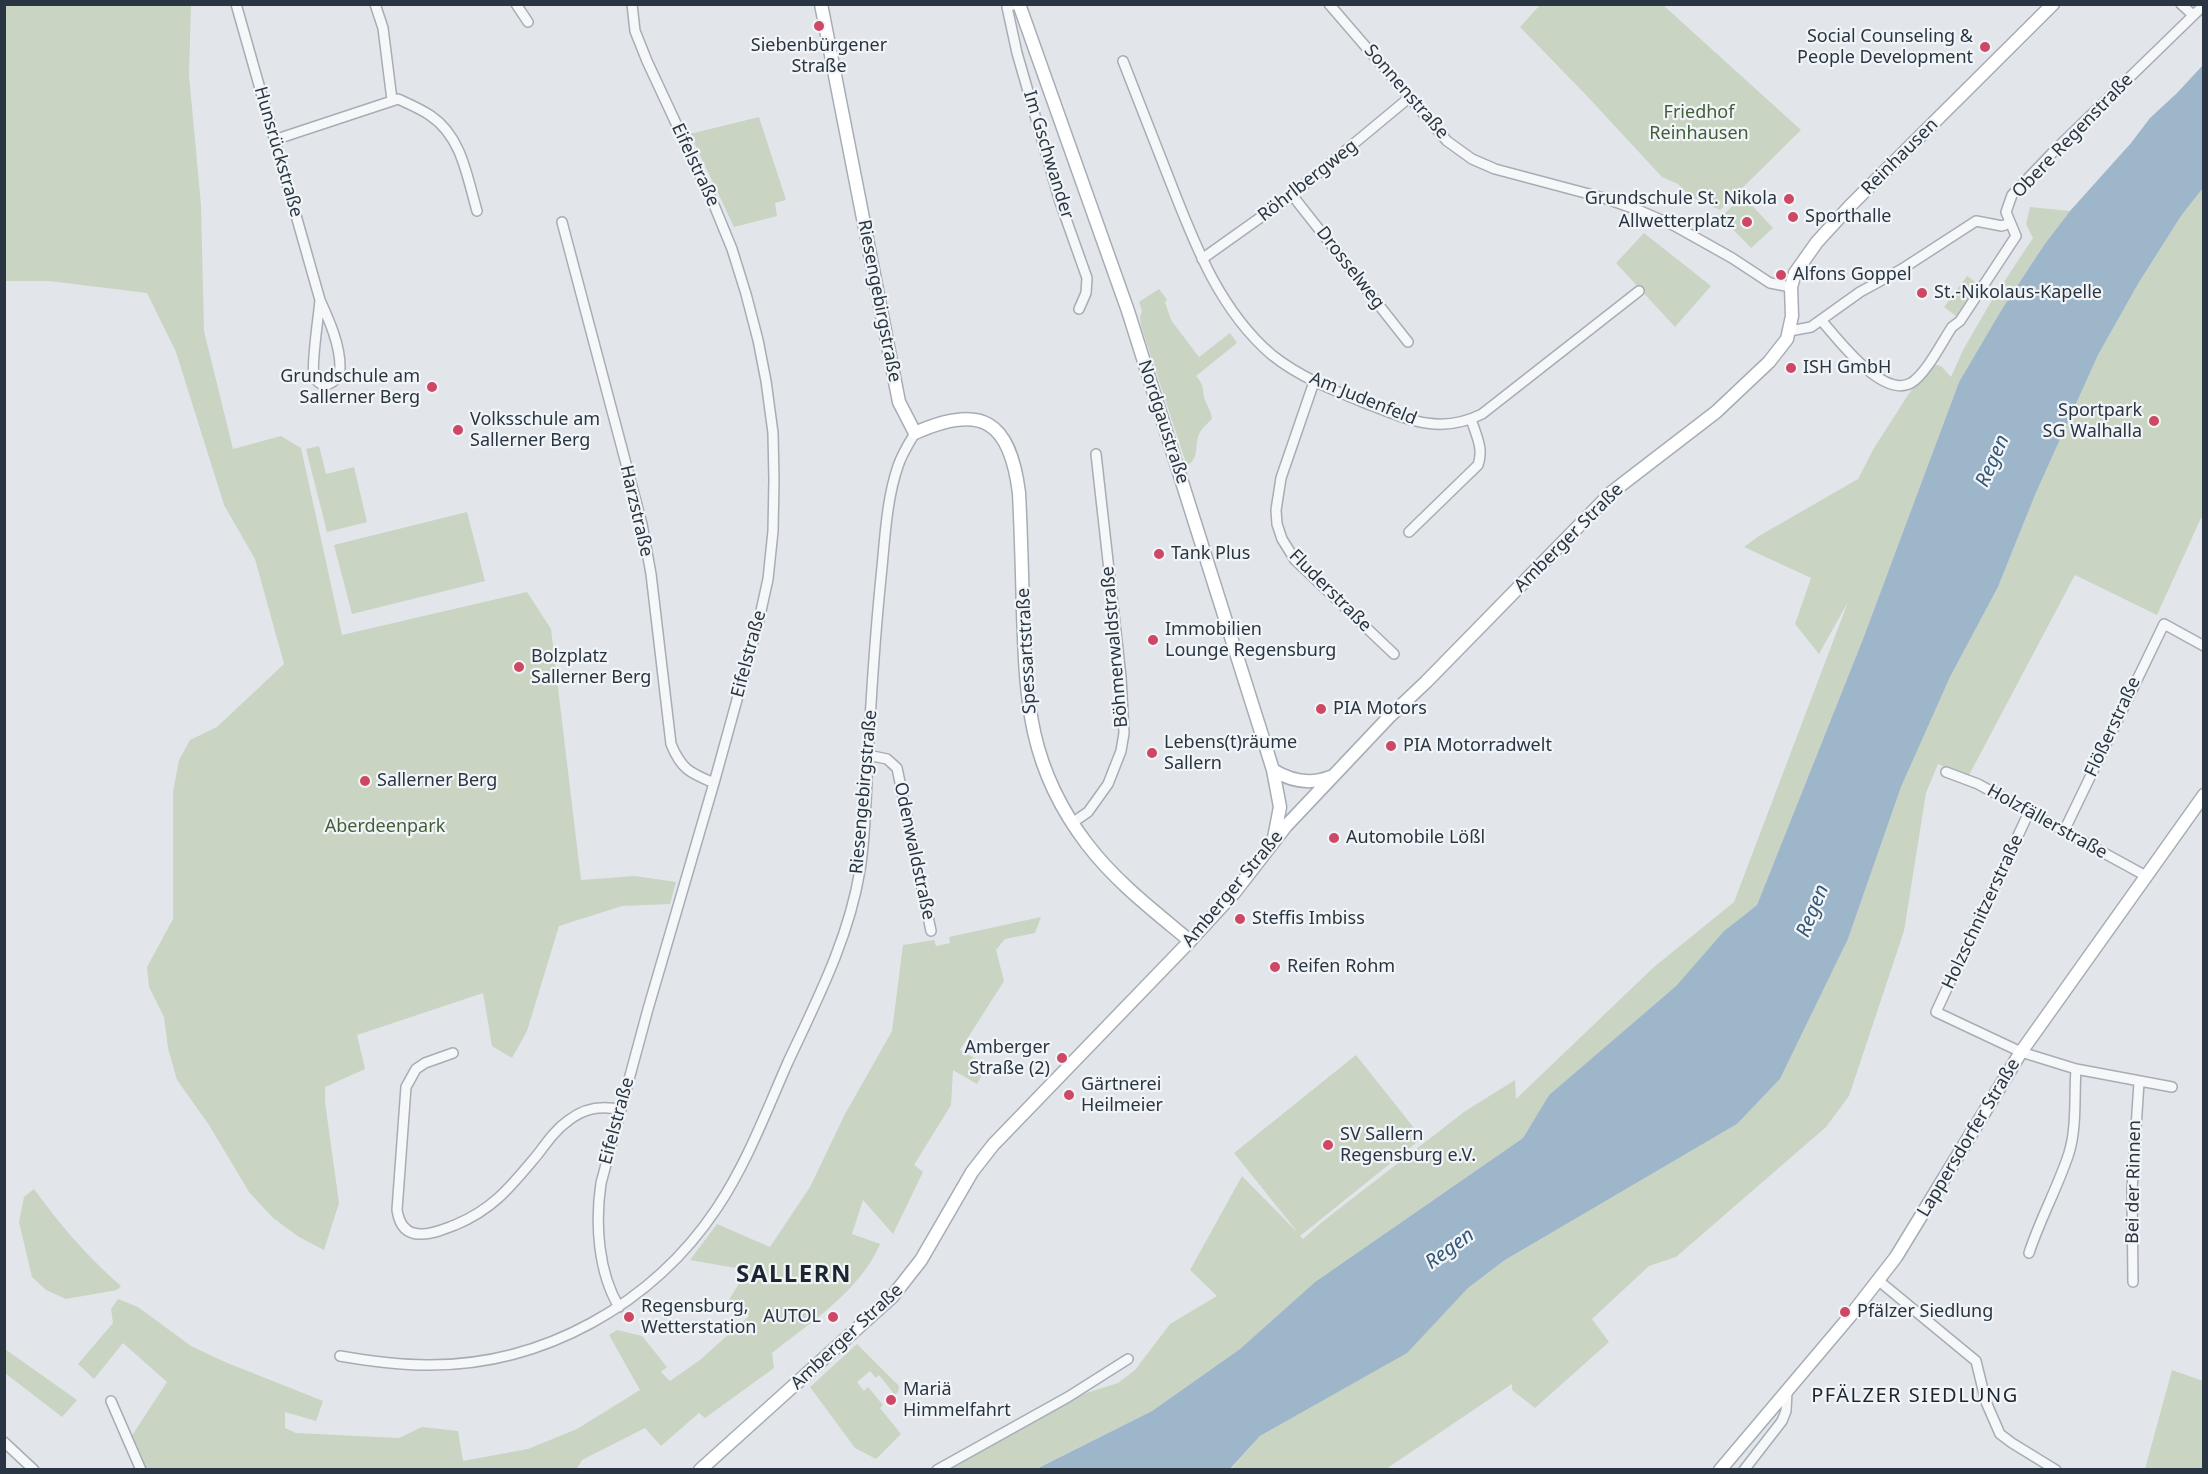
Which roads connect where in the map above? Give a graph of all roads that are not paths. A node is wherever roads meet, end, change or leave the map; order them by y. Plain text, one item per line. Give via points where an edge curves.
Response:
1 (236, 4) edge
2 (375, 4) edge
3 (516, 4) edge
4 (632, 4) edge
5 (821, 4) edge
6 (1014, 4) edge
7 (1019, 4) edge
8 (1329, 4) edge
9 (2053, 4) edge
10 (2181, 4) edge
11 (2204, 5) edge
12 (2193, 15) junction
13 (528, 22) dead end
14 (1124, 61) dead end
15 (1410, 98) junction
16 (392, 100) junction
17 (274, 140) junction
18 (1292, 195) junction
19 (477, 211) dead end
20 (562, 222) dead end
21 (2010, 223) junction
22 (1202, 259) junction
23 (1791, 287) junction
24 (1640, 291) dead end
25 (320, 300) junction
26 (1079, 309) dead end
27 (1821, 320) junction
28 (1790, 331) junction
29 (1408, 342) dead end
30 (1314, 382) junction
31 (1471, 419) junction
32 (915, 433) junction
33 (1096, 454) dead end
34 (1409, 532) dead end
35 (2204, 646) edge
36 (1394, 654) dead end
37 (868, 755) junction
38 (1273, 770) junction
39 (1947, 772) dead end
40 (1331, 777) junction
41 (714, 783) junction
42 (2204, 795) edge
43 (2029, 812) junction
44 (1072, 823) junction
45 (2064, 831) junction
46 (1271, 845) junction
47 (2146, 876) junction
48 (931, 931) dead end
49 (1190, 941) junction
50 (2021, 1052) junction
51 (453, 1053) dead end
52 (2076, 1069) junction
53 (2139, 1082) junction
54 (2172, 1087) dead end
55 (621, 1110) junction
56 (2030, 1253) dead end
57 (1879, 1281) junction
58 (2133, 1282) dead end
59 (619, 1307) junction
60 (340, 1356) dead end
61 (1128, 1359) dead end
62 (1787, 1392) junction
63 (111, 1401) dead end
64 (4, 1442) edge
65 (34, 1470) edge
66 (141, 1470) edge
67 (700, 1470) edge
68 (937, 1470) edge
69 (1720, 1470) edge
70 (1744, 1470) edge
71 (2056, 1470) edge

1 - 17 street, Hunsrückstraße
2 - 16 street via 383,28
3 - 13 street
4 - 41 street, Eifelstraße via 635,31 647,61 732,249 760,350 773,433 768,579
5 - 32 street, Riesengebirgstraße via 899,402
6 - 26 street, Im Gschwander via 1007,7 1017,53 1060,202 1087,278
7 - 38 street, Nordgaustraße via 1128,312
8 - 15 street, Sonnenstraße
9 - 23 street, Reinhausen via 1832,225 1800,264
10 - 12 street
11 - 12 street, Obere Regenstraße
12 - 21 street, Obere Regenstraße via 2012,195 2006,212
14 - 22 street, Am Judenfeld
15 - 18 street, Röhrlbergweg
15 - 23 street, Sonnenstraße via 1447,141 1483,164 1638,210 1685,231 1770,283
16 - 17 street
16 - 19 street via 398,99 430,115 450,134 461,155
17 - 25 street, Hunsrückstraße
18 - 22 street, Röhrlbergweg
18 - 29 street, Drosselweg
20 - 41 street, Harzstraße via 642,524 671,744 681,765
21 - 27 street, Obere Regenstraße via 2002,226 1976,221
21 - 27 street via 2016,236 1960,321 1917,378 1908,384 1874,376
22 - 30 street, Am Judenfeld via 1234,312 1261,345
23 - 28 street, Reinhausen
24 - 31 street, Am Judenfeld
25 - 25 street, Hunsrückstraße via 313,370 317,381 328,386 335,381 340,367 332,326
27 - 28 street, Obere Regenstraße via 1811,327
28 - 40 street, Amberger Straße via 1782,348 1722,408 1612,492
30 - 31 street, Am Judenfeld via 1420,423 1450,424
30 - 36 street, Fluderstraße via 1278,494 1276,510 1282,539 1295,560
31 - 34 street via 1480,447 1478,465
32 - 37 street, Riesengebirgstraße via 898,463 887,517
32 - 44 street, Spessartstraße via 938,422 966,418 993,428 1010,448 1019,493 1030,719 1043,766
33 - 44 street, Böhmerwaldstraße via 1124,733 1108,784 1088,812
35 - 45 street, Flößerstraße via 2164,624
37 - 48 street, Odenwaldstraße via 887,759 897,768
37 - 59 street, Riesengebirgstraße via 864,839 849,920 754,1139 735,1179 696,1236 672,1264
38 - 40 street via 1296,780
38 - 46 street, Nordgaustraße via 1280,807
39 - 43 street, Holzfällerstraße
40 - 46 street, Amberger Straße
41 - 55 street, Eifelstraße
42 - 47 street, Lappersdorfer Straße
43 - 45 street, Holzfällerstraße
43 - 50 street, Holzschnitzerstraße via 1936,1012
44 - 49 street, Spessartstraße via 1126,886
45 - 47 street, Holzfällerstraße
46 - 49 street, Amberger Straße
47 - 50 street, Lappersdorfer Straße
49 - 67 street, Amberger Straße via 993,1146 972,1173 921,1260 892,1297
50 - 52 street
50 - 57 street, Lappersdorfer Straße via 1918,1224
51 - 55 street via 416,1069 405,1087 397,1210 401,1224 414,1234 452,1226 490,1207 570,1119 598,1107
52 - 53 street
52 - 56 street via 2069,1153
53 - 54 street
53 - 58 street, Bei der Rinnen via 2133,1180
55 - 59 street, Eifelstraße via 597,1207 603,1259
57 - 62 street, Lappersdorfer Straße
57 - 71 street via 1976,1361 1986,1402 2000,1434
59 - 60 street, Riesengebirgstraße via 566,1336 493,1359 429,1365
61 - 68 street
62 - 69 street, Lappersdorfer Straße
62 - 70 street via 1782,1421
63 - 66 street
64 - 65 street

